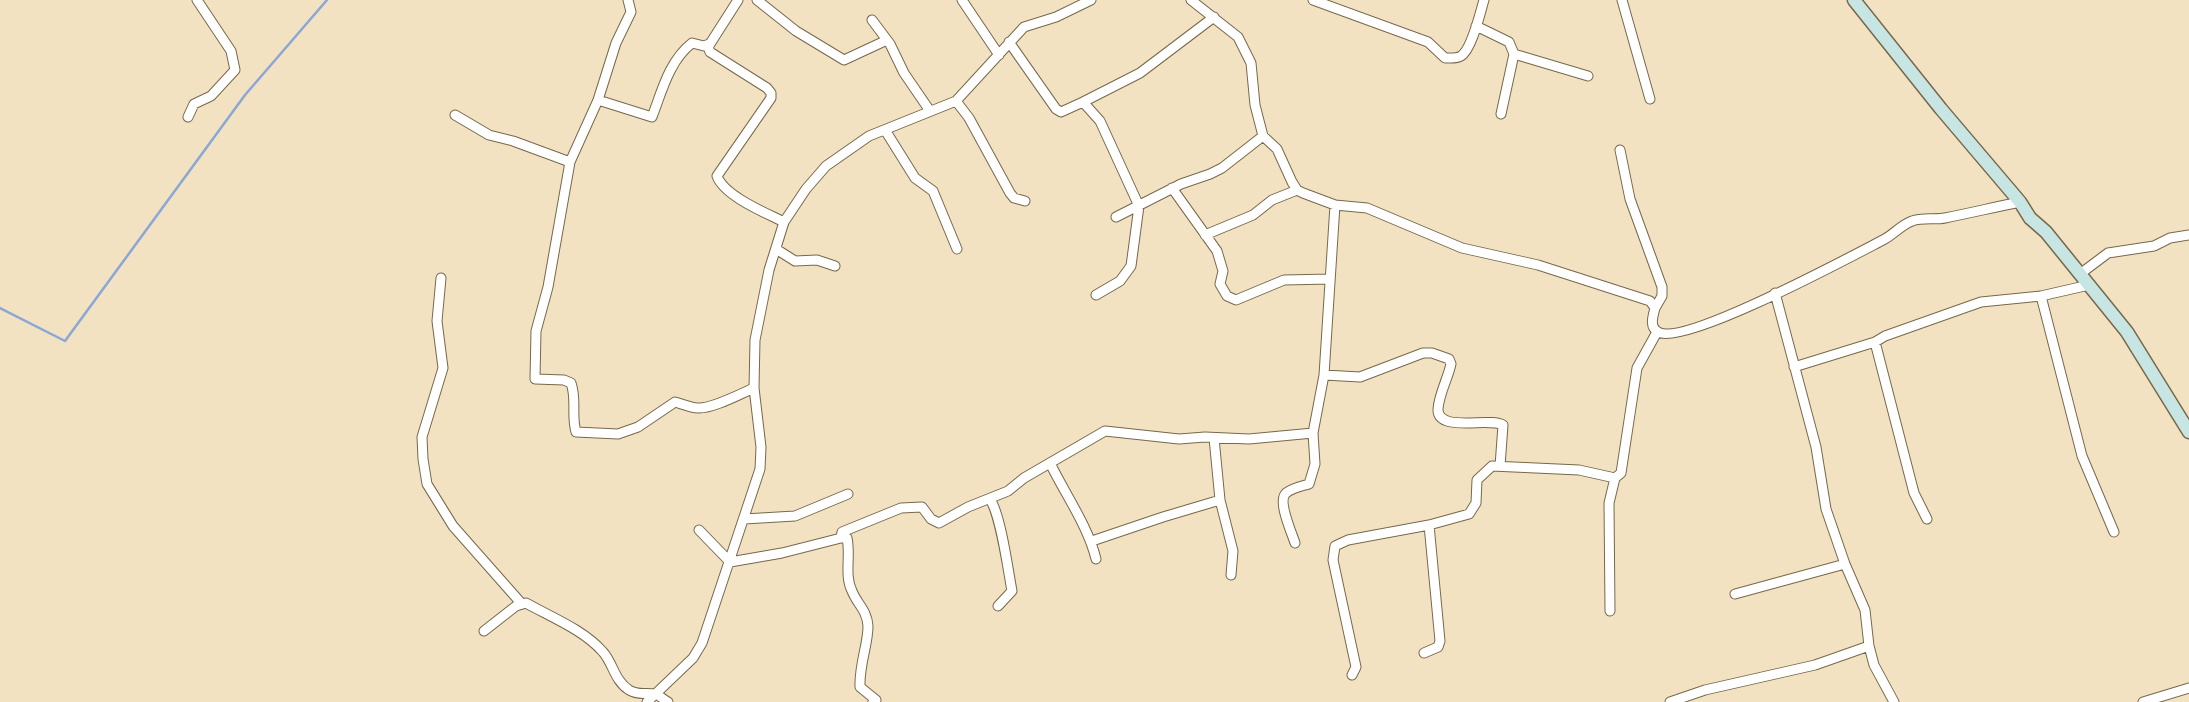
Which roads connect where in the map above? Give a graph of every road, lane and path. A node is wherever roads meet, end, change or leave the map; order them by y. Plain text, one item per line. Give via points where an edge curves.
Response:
1 (198, 0) edge
2 (628, 0) edge
3 (738, 0) edge
4 (757, 0) edge
5 (962, 0) edge
6 (1091, 0) edge
7 (1191, 0) edge
8 (1313, 0) edge
9 (1484, 0) edge
10 (1622, 0) edge
11 (1854, 0) edge
12 (1214, 17) junction
13 (872, 20) dead end
14 (1476, 26) junction
15 (887, 40) junction
16 (1009, 42) junction
17 (709, 44) junction
18 (1514, 54) junction
19 (999, 55) junction
20 (1588, 76) dead end
21 (1650, 99) dead end
22 (598, 100) junction
23 (956, 101) junction
24 (1083, 102) junction
25 (930, 111) junction
26 (1501, 114) dead end
27 (455, 115) dead end
28 (188, 117) dead end
29 (885, 130) junction
30 (1263, 136) junction
31 (1620, 150) dead end
32 (570, 162) junction
33 (1172, 188) junction
34 (1297, 190) junction
35 (1025, 201) dead end
36 (2020, 202) junction
37 (1335, 205) junction
38 (1139, 206) junction
39 (1116, 216) dead end
40 (784, 222) junction
41 (1205, 235) junction
42 (2189, 235) edge
43 (776, 248) junction
44 (957, 249) dead end
45 (835, 266) dead end
46 (2080, 274) junction
47 (441, 278) dead end
48 (1330, 279) junction
49 (2089, 285) junction
50 (1775, 294) junction
51 (1096, 295) dead end
52 (2041, 296) junction
53 (1654, 308) junction
54 (1657, 332) junction
55 (1875, 342) junction
56 (1794, 367) junction
57 (1324, 375) junction
58 (754, 388) junction
59 (2189, 432) edge
60 (1314, 434) junction
61 (1214, 438) junction
62 (1050, 463) junction
63 (1500, 466) junction
64 (1615, 478) junction
65 (848, 494) dead end
66 (990, 499) junction
67 (1220, 500) junction
68 (744, 520) junction
69 (1927, 520) dead end
70 (1429, 525) junction
71 (698, 530) dead end
72 (2114, 532) dead end
73 (842, 538) junction
74 (1092, 542) junction
75 (1295, 543) dead end
76 (1096, 559) dead end
77 (730, 562) junction
78 (1845, 564) junction
79 (1231, 575) dead end
80 (1735, 594) dead end
81 (521, 603) junction
82 (998, 606) dead end
83 (1610, 611) dead end
84 (484, 631) dead end
85 (1869, 646) junction
86 (1424, 653) dead end
87 (1352, 675) dead end
88 (2189, 688) edge
89 (655, 694) junction
90 (647, 702) edge
91 (668, 702) edge
92 (873, 702) edge
93 (1670, 702) edge
94 (1894, 702) edge
95 (2143, 702) edge

1 - 28 street via 231,51 235,70 211,96 194,104
2 - 22 street via 632,12 616,43
3 - 17 street
4 - 15 street via 796,31 844,60
5 - 19 street
6 - 16 street via 1024,28
7 - 12 street
8 - 14 street via 1428,42 1445,58 1464,55
9 - 14 street
10 - 21 street
11 - 36 main road
12 - 24 street via 1140,73
12 - 30 street via 1238,37 1251,63 1255,105
13 - 15 street
14 - 18 street via 1510,42
15 - 25 street via 904,73
16 - 19 street
16 - 24 street via 1056,110 1061,112
17 - 22 street via 692,43 685,49 669,71 652,117
17 - 40 street via 710,52 754,78 771,93 771,98 720,169 719,183
18 - 20 street
18 - 26 street
19 - 23 street
22 - 32 street
23 - 25 street
23 - 35 street via 969,118 1010,193 1014,198
24 - 38 street via 1100,121
25 - 29 street
27 - 32 street via 489,135
29 - 40 street via 861,141 826,166
29 - 44 street via 915,178 933,191
30 - 33 street via 1222,168
30 - 34 street via 1277,149
31 - 53 street via 1630,199 1662,286 1662,296
32 - 58 street via 548,287 536,331 535,379 571,383 575,393 572,420 576,432 618,434 638,427 675,402 696,409 712,407
33 - 38 street
33 - 41 street
34 - 37 street
34 - 41 street via 1272,200 1253,215
36 - 46 main road via 2030,218 2046,232
36 - 50 street via 1944,218 1913,220 1884,240
37 - 48 street
37 - 53 street via 1367,208 1462,248 1538,265 1650,301
38 - 39 street
38 - 51 street via 1130,266 1120,281
40 - 43 street
41 - 48 street via 1217,251 1223,272 1220,284 1227,296 1236,300 1284,280
42 - 46 street via 2170,238 2154,246 2108,253
43 - 45 street via 796,261 818,260
43 - 58 street via 755,340
46 - 49 main road
47 - 81 street via 437,321 443,368 422,437 427,484 453,526
48 - 57 street
49 - 52 street
49 - 59 main road via 2127,332
50 - 54 street via 1725,318 1674,334
50 - 56 street
52 - 55 street via 1981,302
52 - 72 street via 2082,456
53 - 54 street via 1652,322
54 - 64 street via 1636,368 1621,473
55 - 56 street
55 - 69 street via 1914,493
56 - 78 street via 1816,447 1826,509
57 - 60 street
57 - 63 street via 1360,377 1424,354 1432,353 1448,359 1451,364 1438,407 1439,416 1453,423 1494,421 1504,426
58 - 68 street via 761,447 760,469
60 - 61 street
60 - 75 street via 1315,464 1311,480 1309,484 1289,491 1283,499
61 - 62 street via 1179,439 1105,431
61 - 67 street
62 - 66 street
62 - 74 street
63 - 64 street via 1579,470
63 - 70 street via 1492,466 1477,480 1476,504 1469,514
64 - 83 street via 1609,502
65 - 68 street via 795,516
66 - 73 street via 938,522 931,519 922,507 901,508 842,532
66 - 82 street via 1000,528 1012,592
67 - 74 street via 1162,516
67 - 79 street via 1233,550
68 - 77 street
70 - 86 street via 1440,641 1438,647
70 - 87 street via 1348,540 1335,546 1332,560 1356,667
71 - 77 street
73 - 77 street via 782,554
73 - 92 street via 847,538 849,547 848,581 864,609 868,626 859,671 860,687 876,700
74 - 76 street
77 - 89 street via 702,643 693,658
78 - 80 street
78 - 85 street via 1865,610
81 - 84 street
81 - 89 street via 583,635 599,648 627,688 645,695
85 - 93 street via 1815,664 1705,690
85 - 94 street via 1874,665
88 - 95 street
89 - 90 street
89 - 91 street

